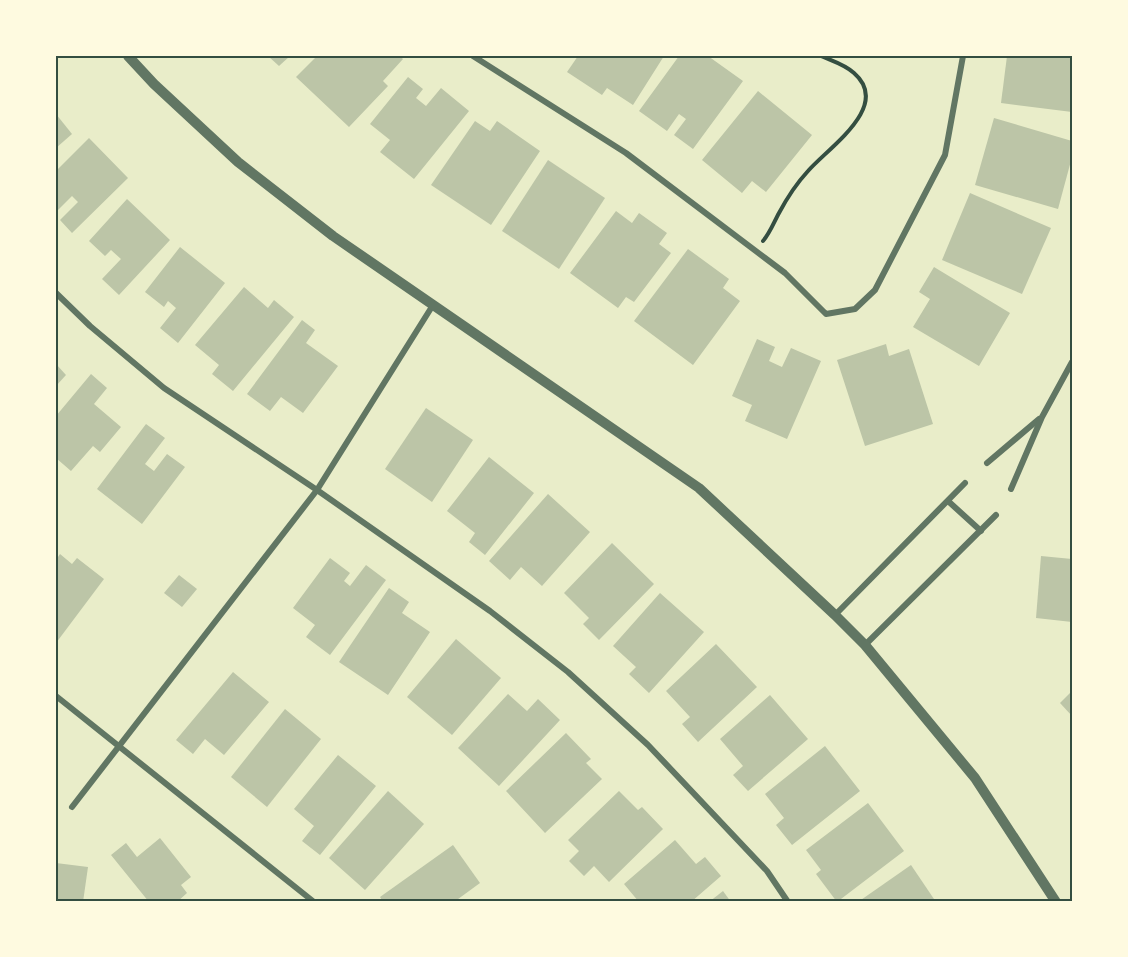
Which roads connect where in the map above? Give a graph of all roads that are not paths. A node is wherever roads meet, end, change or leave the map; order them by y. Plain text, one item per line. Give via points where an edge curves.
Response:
1 (128, 56) edge
2 (473, 56) edge
3 (963, 56) edge
4 (56, 293) edge
5 (433, 305) junction
6 (1072, 362) edge
7 (1042, 417) junction
8 (987, 463) dead end
9 (965, 483) dead end
10 (1011, 489) dead end
11 (317, 490) junction
12 (948, 501) junction
13 (996, 515) dead end
14 (981, 531) junction
15 (836, 615) junction
16 (865, 645) junction
17 (56, 696) edge
18 (120, 747) junction
19 (72, 807) dead end
20 (314, 902) edge
21 (788, 902) edge
22 (1056, 902) edge

1 - 5 street via 238,162 333,236
2 - 3 street via 626,153 784,273 826,314 855,309 875,290 945,155
4 - 11 street via 164,388
5 - 11 street
5 - 15 street via 699,488
6 - 7 street
7 - 8 street
7 - 10 street
9 - 12 street
11 - 18 street
11 - 21 street via 490,611 568,672 648,745 767,871
12 - 14 street
12 - 15 street
13 - 14 street
14 - 16 street
15 - 16 street
16 - 22 street via 975,778
17 - 18 street
18 - 19 street
18 - 20 street

